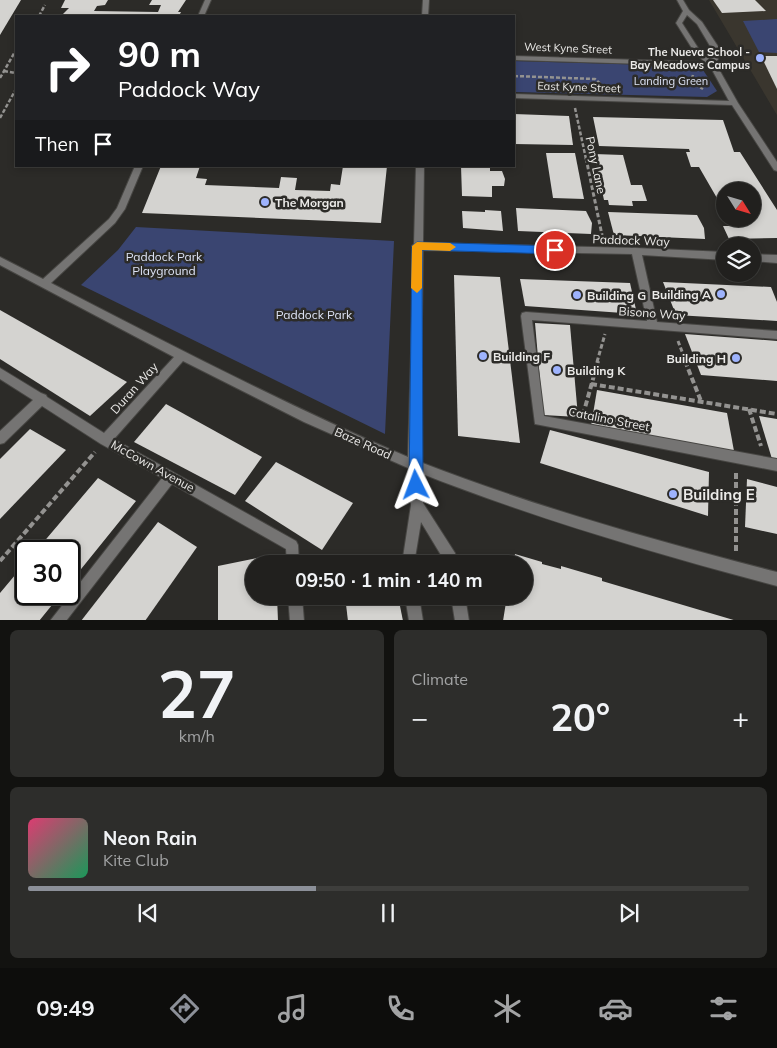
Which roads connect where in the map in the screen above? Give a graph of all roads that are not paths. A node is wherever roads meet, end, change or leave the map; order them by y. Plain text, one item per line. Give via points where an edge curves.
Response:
1 (208, 0) edge
2 (426, 0) edge
3 (680, 0) edge
4 (686, 11) junction
5 (201, 15) edge
6 (425, 15) edge
7 (515, 58) edge
8 (712, 64) junction
9 (515, 96) edge
10 (734, 103) junction
11 (139, 167) edge
12 (420, 167) edge
13 (777, 168) edge
14 (417, 246) junction
15 (636, 252) junction
16 (716, 256) edge
17 (761, 258) edge
18 (777, 259) edge
19 (0, 261) edge
20 (44, 284) junction
21 (526, 316) joint
22 (653, 326) junction
23 (777, 335) edge
24 (182, 355) junction
25 (0, 373) edge
26 (42, 398) junction
27 (0, 440) edge
28 (105, 440) junction
29 (772, 464) edge
30 (414, 466) junction
31 (171, 476) junction
32 (417, 505) junction
33 (293, 555) edge
34 (409, 555) edge
35 (448, 555) edge
36 (777, 579) edge
37 (296, 605) edge
38 (414, 605) edge
39 (460, 605) edge
40 (57, 620) edge
41 (297, 620) edge
42 (416, 620) edge
43 (462, 620) edge

1 - 5 street
2 - 6 street
3 - 4 street
4 - 8 street via 700,23 717,51
4 - 8 street via 679,23 696,52
7 - 8 street, West Kyne Street
8 - 10 street
9 - 10 street, East Kyne Street
10 - 13 street
11 - 20 street via 121,209 112,221
12 - 14 street
14 - 15 street, Paddock Way
14 - 30 street
15 - 16 street, Paddock Way
15 - 22 street
17 - 18 street
19 - 20 street, Baze Road
20 - 24 street, Baze Road
21 - 22 street, Bisono Way
21 - 29 street, Catalino Street via 539,420
22 - 23 street, Bisono Way
24 - 28 street, Duran Way
24 - 30 street, Baze Road
25 - 26 street, McCown Avenue
26 - 27 street
26 - 28 street, McCown Avenue
28 - 31 street, McCown Avenue
30 - 32 street
30 - 36 street, Baze Road via 596,529
31 - 33 street, McCown Avenue via 292,545
31 - 40 street
32 - 34 street
32 - 35 street
37 - 41 street
38 - 42 street
39 - 43 street

